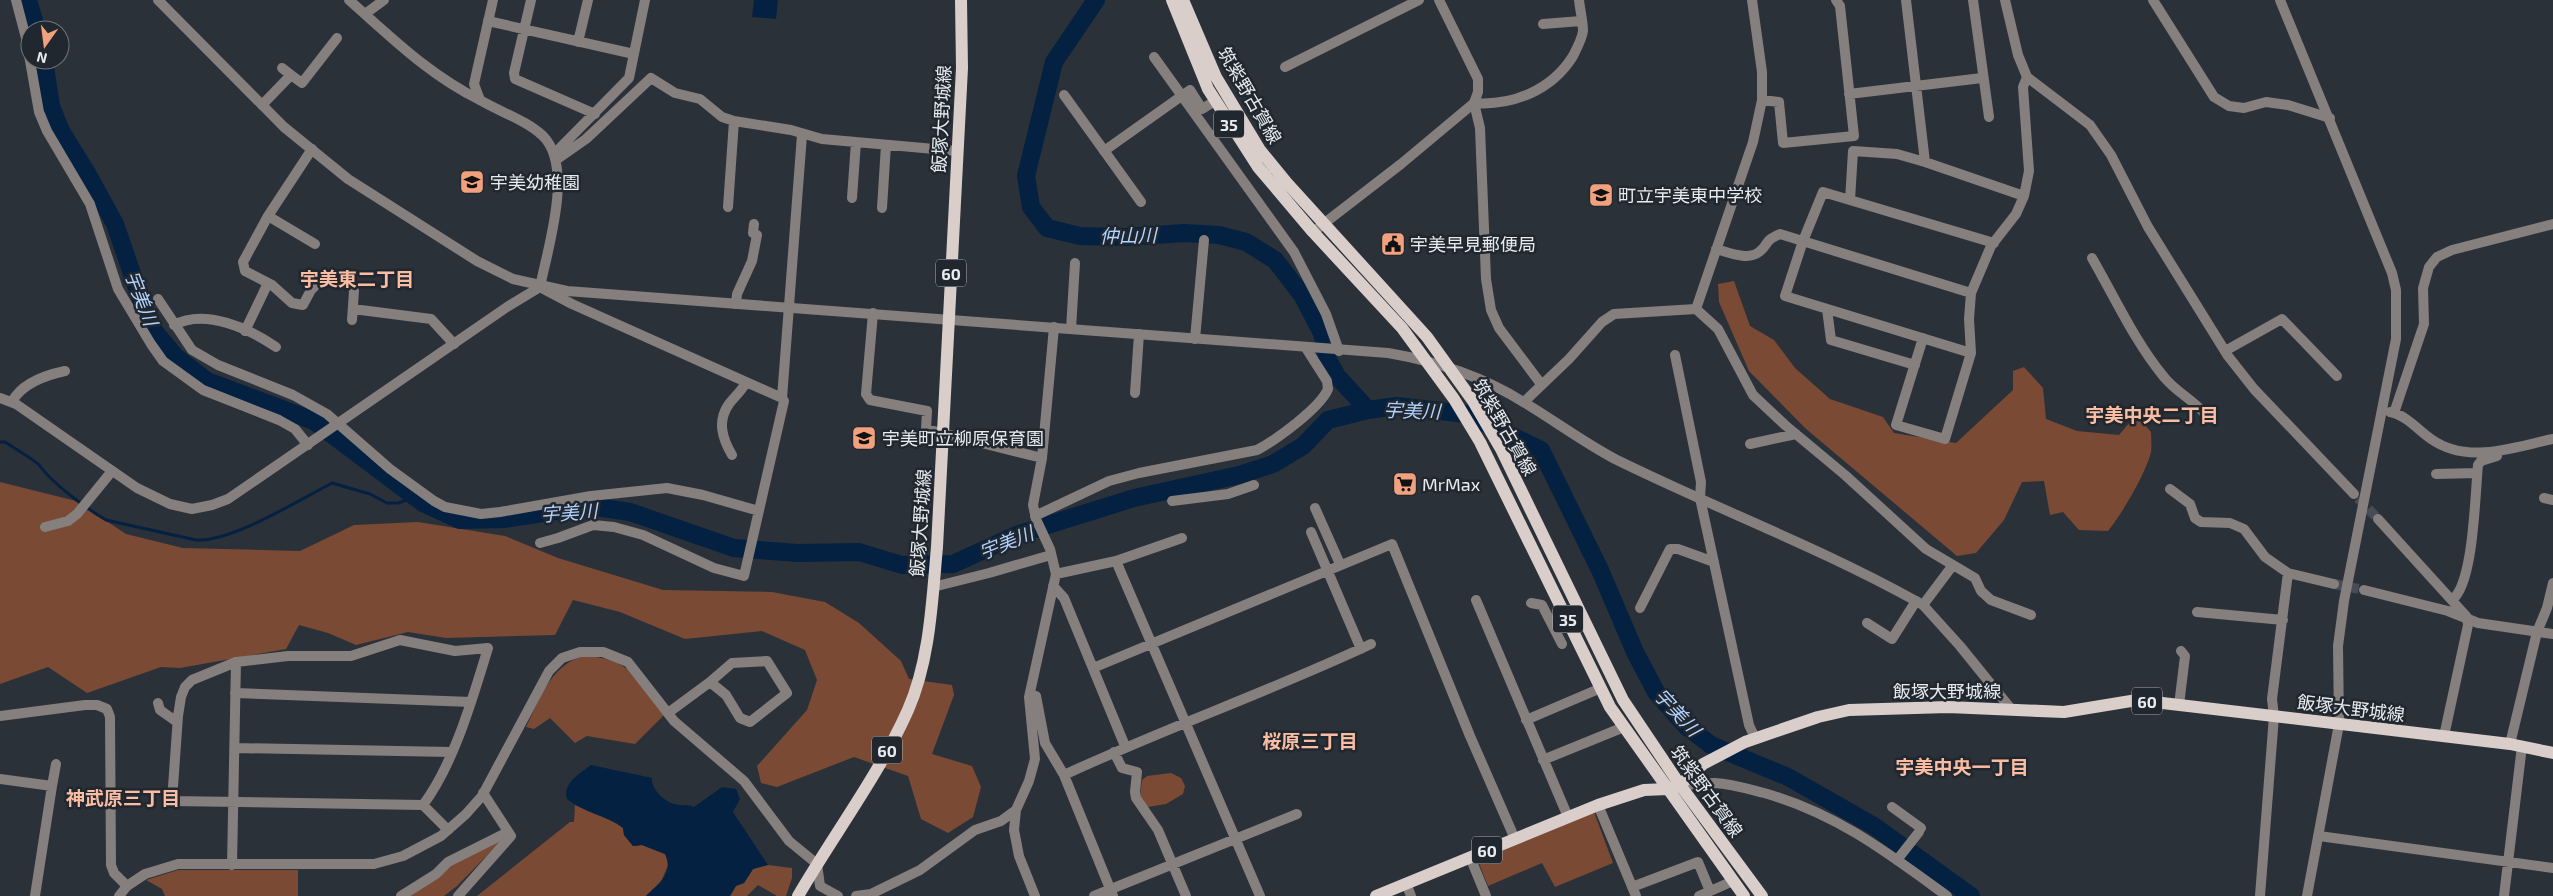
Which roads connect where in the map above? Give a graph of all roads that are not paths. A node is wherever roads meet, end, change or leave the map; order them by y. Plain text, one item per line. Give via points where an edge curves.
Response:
1 (16, 0) edge
2 (158, 0) edge
3 (349, 0) edge
4 (384, 0) edge
5 (493, 0) edge
6 (531, 0) edge
7 (588, 0) edge
8 (645, 0) edge
9 (961, 0) edge
10 (1172, 0) edge
11 (1183, 0) edge
12 (1420, 0) edge
13 (1439, 0) edge
14 (1579, 0) edge
15 (1752, 0) edge
16 (1836, 0) edge
17 (1906, 0) edge
18 (1973, 0) edge
19 (2005, 0) edge
20 (2153, 0) edge
21 (2280, 0) edge
22 (365, 14) junction
23 (1581, 20) junction
24 (488, 21) junction
25 (1543, 24) dead end
26 (524, 30) junction
27 (337, 38) dead end
28 (578, 42) junction
29 (634, 54) junction
30 (1154, 56) dead end
31 (1285, 67) dead end
32 (282, 68) dead end
33 (291, 75) junction
34 (2027, 77) junction
35 (1982, 78) junction
36 (1916, 85) junction
37 (1849, 94) junction
38 (1064, 95) dead end
39 (1181, 96) junction
40 (480, 100) junction
41 (1762, 100) junction
42 (1215, 101) junction
43 (1474, 103) junction
44 (262, 105) junction
45 (595, 114) junction
46 (1989, 117) dead end
47 (2330, 118) junction
48 (734, 121) junction
49 (802, 135) junction
50 (856, 142) junction
51 (886, 145) junction
52 (312, 149) junction
53 (957, 151) junction
54 (1104, 151) junction
55 (556, 156) junction
56 (1925, 162) junction
57 (2024, 196) junction
58 (852, 198) dead end
59 (1850, 200) junction
60 (1141, 202) dead end
61 (728, 207) dead end
62 (882, 208) dead end
63 (268, 216) junction
64 (754, 224) dead end
65 (1324, 224) junction
66 (2553, 224) edge
67 (1313, 232) junction
68 (1204, 240) dead end
69 (1803, 241) junction
70 (1994, 243) junction
71 (315, 244) dead end
72 (1716, 250) junction
73 (2092, 258) dead end
74 (1075, 264) dead end
75 (268, 283) junction
76 (540, 287) junction
77 (1971, 293) junction
78 (158, 299) dead end
79 (736, 304) junction
80 (789, 308) junction
81 (352, 309) junction
82 (1696, 309) junction
83 (1827, 309) junction
84 (873, 314) junction
85 (949, 319) junction
86 (352, 320) dead end
87 (174, 325) junction
88 (1054, 327) junction
89 (1070, 329) junction
90 (245, 331) junction
91 (1139, 334) junction
92 (1924, 338) junction
93 (1194, 339) junction
94 (454, 344) junction
95 (276, 347) dead end
96 (1308, 348) junction
97 (1339, 351) junction
98 (2225, 351) junction
99 (1971, 353) junction
100 (1675, 355) dead end
101 (1431, 364) junction
102 (1915, 365) junction
103 (1450, 368) junction
104 (65, 371) dead end
105 (2337, 376) dead end
106 (746, 382) junction
107 (1541, 384) junction
108 (1135, 393) dead end
109 (0, 398) edge
110 (782, 398) junction
111 (12, 402) junction
112 (1524, 402) junction
113 (2382, 410) junction
114 (2204, 413) dead end
115 (2394, 413) junction
116 (338, 424) junction
117 (943, 434) junction
118 (1796, 434) junction
119 (2553, 439) edge
120 (310, 444) junction
121 (1750, 444) dead end
122 (2516, 446) junction
123 (732, 455) dead end
124 (1042, 458) junction
125 (112, 471) junction
126 (2477, 473) junction
127 (2436, 474) dead end
128 (1254, 485) dead end
129 (2170, 489) dead end
130 (2354, 494) tunnel mouth
131 (1700, 498) junction
132 (1172, 501) dead end
133 (1315, 508) dead end
134 (759, 511) junction
135 (1035, 517) junction
136 (2378, 519) tunnel mouth
137 (45, 527) dead end
138 (1310, 532) dead end
139 (1182, 538) dead end
140 (540, 542) dead end
141 (1051, 552) junction
142 (1116, 561) junction
143 (1714, 562) junction
144 (1340, 564) junction
145 (1953, 565) junction
146 (1327, 570) junction
147 (2288, 573) junction
148 (1056, 574) junction
149 (934, 583) junction
150 (2553, 583) edge
151 (2334, 584) tunnel mouth
152 (1053, 586) junction
153 (2364, 590) tunnel mouth
154 (1476, 600) dead end
155 (2452, 600) junction
156 (1532, 602) dead end
157 (1920, 603) junction
158 (1640, 608) dead end
159 (2197, 612) dead end
160 (2032, 615) dead end
161 (2467, 617) junction
162 (2282, 620) junction
163 (1867, 623) dead end
164 (1574, 632) junction
165 (2537, 632) junction
166 (2553, 634) edge
167 (1153, 643) junction
168 (1372, 644) dead end
169 (1361, 648) junction
170 (2181, 651) dead end
171 (236, 662) junction
172 (1093, 668) junction
173 (710, 682) junction
174 (1601, 688) junction
175 (235, 693) junction
176 (1029, 697) junction
177 (158, 702) dead end
178 (471, 702) junction
179 (2179, 705) junction
180 (2011, 709) junction
181 (668, 713) junction
182 (0, 716) edge
183 (2274, 716) junction
184 (1526, 720) junction
185 (1186, 721) junction
186 (177, 722) junction
187 (2339, 724) junction
188 (1624, 727) junction
189 (2444, 736) junction
190 (1750, 740) junction
191 (2516, 745) junction
192 (1125, 746) junction
193 (235, 748) junction
194 (451, 752) junction
195 (1114, 752) junction
196 (2553, 753) edge
197 (1543, 760) junction
198 (56, 764) dead end
199 (1064, 775) junction
200 (0, 779) edge
201 (1680, 785) junction
202 (52, 786) junction
203 (1668, 789) junction
204 (483, 793) junction
205 (234, 802) junction
206 (423, 804) junction
207 (1598, 805) junction
208 (1892, 807) dead end
209 (1016, 810) junction
210 (1297, 814) dead end
211 (1568, 817) junction
212 (448, 830) junction
213 (508, 832) junction
214 (2319, 836) junction
215 (1236, 838) junction
216 (1515, 838) junction
217 (1470, 857) junction
218 (1899, 857) junction
219 (2508, 862) junction
220 (1173, 863) junction
221 (817, 864) junction
222 (232, 865) junction
223 (2553, 868) edge
224 (1733, 881) junction
225 (1406, 883) junction
226 (128, 886) junction
227 (1634, 892) edge
228 (1112, 893) edge
229 (1706, 894) edge
230 (36, 896) edge
231 (119, 896) edge
232 (401, 896) edge
233 (458, 896) edge
234 (798, 896) edge
235 (838, 896) edge
236 (856, 896) edge
237 (1035, 896) edge
238 (1094, 896) edge
239 (1186, 896) edge
240 (1260, 896) edge
241 (1376, 896) edge
242 (1411, 896) edge
243 (1486, 896) edge
244 (1744, 896) edge
245 (1762, 896) edge
246 (1947, 896) edge
247 (2260, 896) edge
248 (2307, 896) edge
249 (2504, 896) edge

1 - 120 street via 44,125 90,204 118,289 151,344 163,361 203,390 278,420
2 - 44 street
3 - 22 street
4 - 22 street
5 - 24 street
6 - 26 street
7 - 28 street
8 - 29 street
9 - 53 main road, 飯塚大野城線 / 60 via 962,68
10 - 42 main road, 筑紫野古賀線 / 35
11 - 65 main road, 筑紫野古賀線 / 35 via 1216,77 1238,116 1260,150
12 - 31 street
13 - 43 street via 1478,79
14 - 23 street
15 - 41 street via 1762,72
16 - 37 street via 1840,6
17 - 36 street
18 - 35 street
19 - 34 street via 2018,55
20 - 47 street via 2214,97 2229,106 2244,108 2266,102
21 - 47 street
22 - 40 street via 395,43 438,76
23 - 25 street
23 - 43 street via 1580,43 1568,64 1552,81 1530,95 1492,104
24 - 26 street
24 - 40 street via 474,84
26 - 28 street
26 - 45 street via 514,73 516,79
27 - 33 street via 302,83
28 - 29 street
29 - 45 street via 629,78
30 - 39 street
32 - 33 street
33 - 44 street
34 - 57 street via 2024,86 2029,171
34 - 98 street via 2090,126 2106,147 2148,227
35 - 36 street
35 - 46 street
36 - 37 street
36 - 56 street
37 - 41 street via 1854,136 1783,143 1779,102
38 - 54 street
39 - 42 street via 1190,90 1202,109
39 - 54 street
39 - 97 street via 1294,252 1326,314
40 - 55 street via 537,131
41 - 72 street via 1753,142
42 - 67 main road, 筑紫野古賀線 / 35 via 1258,167
43 - 65 street
43 - 107 street via 1480,128 1486,279 1491,310 1499,328
44 - 52 street
45 - 55 street
47 - 113 street via 2382,243 2396,290 2396,338
48 - 49 street via 791,130
48 - 55 street via 722,117 700,100 675,93 651,78 586,139
48 - 61 street
49 - 50 street
49 - 80 street
50 - 51 street
50 - 58 street
51 - 53 street
51 - 62 street
52 - 63 street
52 - 76 street via 348,178 476,261 513,279
53 - 85 main road, 飯塚大野城線 / 60
54 - 60 street
55 - 76 street via 560,179
56 - 57 street
56 - 59 street via 1897,154 1853,151
57 - 70 street via 2016,214
59 - 69 street via 1824,192
59 - 70 street
63 - 71 street
63 - 75 street via 242,262 245,271
64 - 79 street via 753,233 757,235 752,261
65 - 67 street
65 - 103 main road, 筑紫野古賀線 / 35 via 1403,309
66 - 115 street via 2452,250 2437,257 2425,279 2424,324
67 - 101 main road, 筑紫野古賀線 / 35
68 - 93 street
69 - 72 street via 1780,234 1768,239 1759,252 1748,256
69 - 77 street
69 - 83 street via 1785,296
70 - 77 street
72 - 82 street
73 - 114 street via 2165,379
74 - 89 street
75 - 81 street via 292,303 303,305 320,282 352,282
75 - 90 street
76 - 79 street
76 - 94 street
76 - 106 street
77 - 99 street
78 - 87 street
79 - 80 street
80 - 84 street
80 - 110 street
81 - 86 street
81 - 94 street via 431,319
82 - 107 street via 1614,314 1602,322
82 - 118 street via 1718,329 1753,395
83 - 92 street
83 - 102 street via 1831,340
84 - 85 street
84 - 117 street via 866,394 870,400 927,411 926,429
85 - 88 street
85 - 117 main road, 飯塚大野城線 / 60
87 - 90 street via 182,320 217,318
87 - 116 street via 192,350 205,358 293,395
88 - 89 street
88 - 124 street
89 - 91 street
90 - 95 street
91 - 93 street
91 - 108 street
92 - 99 street
92 - 102 street
93 - 96 street
94 - 116 street
96 - 97 street
96 - 135 street via 1328,384 1326,393 1272,442 1220,461 1108,481
97 - 101 street via 1388,353
98 - 105 street via 2282,319
98 - 130 street via 2254,389
99 - 102 street via 1946,439 1896,425
100 - 131 street via 1701,482
101 - 103 street
101 - 164 main road, 筑紫野古賀線 / 35 via 1480,442
103 - 112 street via 1465,372
103 - 201 main road, 筑紫野古賀線 / 35 via 1502,450 1623,700
104 - 111 street via 36,381 16,394
106 - 110 street
106 - 123 street via 729,404 721,423 724,441
107 - 112 street
109 - 111 street
110 - 134 street via 784,401
111 - 125 street
112 - 131 street via 1576,438
113 - 115 street
113 - 187 street via 2344,601 2338,646
115 - 122 street via 2449,449 2487,453
116 - 120 street
116 - 134 street via 434,502 462,512 500,512 652,488 703,495
117 - 124 street
117 - 149 main road, 飯塚大野城線 / 60
118 - 121 street
118 - 145 street via 1926,549
119 - 122 street
120 - 125 street via 228,499 192,509 170,504
122 - 126 street via 2504,454 2481,461
124 - 135 street via 1033,505
125 - 137 street via 77,514 68,521
126 - 127 street
126 - 155 street via 2472,546 2461,588
128 - 132 street via 1228,494
129 - 147 street via 2190,504 2201,522 2230,523 2244,529 2265,557
131 - 143 street
131 - 157 street
133 - 144 street
134 - 140 street via 744,576 714,568 643,535 614,526 593,525
135 - 141 street
136 - 155 street
138 - 146 street
139 - 142 street
141 - 148 street
141 - 149 street via 989,573
142 - 148 street
142 - 167 street
143 - 158 street via 1678,548 1670,549
143 - 190 street
144 - 146 street
144 - 216 street via 1392,544
145 - 157 street
145 - 160 street via 1975,578 1981,591 1991,600
146 - 167 street
146 - 169 street
147 - 151 street
147 - 162 street
148 - 152 street
149 - 221 main road, 飯塚大野城線 / 60 via 928,631 908,709 884,756
150 - 165 street
152 - 172 street via 1064,598
152 - 176 street
153 - 161 street
154 - 184 street
155 - 161 street
156 - 164 street via 1542,605 1560,642
157 - 163 street via 1892,639
157 - 180 street
159 - 162 street
161 - 165 street via 2478,623
161 - 189 street
162 - 183 street via 2272,699
164 - 174 main road, 筑紫野古賀線 / 35
165 - 166 street
165 - 191 street
167 - 172 street
167 - 185 street
168 - 169 street
169 - 185 street via 1310,672
170 - 179 street via 2185,656
171 - 175 street
171 - 178 street via 288,656 350,656 400,640 455,651 488,648
171 - 186 street via 192,680 185,687
172 - 192 street
173 - 173 street via 726,695 740,718 750,722 788,693 767,661 732,663
173 - 181 street
174 - 184 street
174 - 188 main road, 筑紫野古賀線 / 35
175 - 178 street
175 - 193 street
176 - 199 street via 1036,696 1045,743
176 - 209 street via 1035,759
177 - 186 street via 160,710
178 - 194 street
179 - 180 main road, 飯塚大野城線 / 60 via 2137,700 2064,712
179 - 183 main road, 飯塚大野城線 / 60
180 - 190 main road, 飯塚大野城線 / 60 via 1849,710
181 - 204 street via 628,662 603,652 580,652 562,658 549,671
181 - 221 street via 744,781 789,841
182 - 226 street via 85,705 107,709 110,717 111,865 114,873
183 - 187 main road, 飯塚大野城線 / 60
183 - 247 street
184 - 197 street
185 - 192 street
185 - 215 street
186 - 205 street via 168,801
187 - 189 main road, 飯塚大野城線 / 60
187 - 214 street
188 - 197 street
188 - 203 main road, 筑紫野古賀線 / 35
189 - 191 main road, 飯塚大野城線 / 60
190 - 201 main road, 飯塚大野城線 / 60 via 1703,764
191 - 196 main road, 飯塚大野城線 / 60
191 - 219 street
192 - 195 street
193 - 194 street
193 - 205 street
194 - 206 street via 436,788
195 - 199 street
195 - 220 street via 1122,768 1137,772 1136,798 1158,830
197 - 211 street
198 - 202 street
199 - 228 street
200 - 202 street
201 - 203 main road, 飯塚大野城線 / 60
201 - 218 street via 1715,783 1787,800 1824,814
201 - 245 main road, 筑紫野古賀線 / 35
202 - 230 street
203 - 207 main road, 飯塚大野城線 / 60 via 1644,790
203 - 224 main road, 筑紫野古賀線 / 35
204 - 212 street
204 - 213 street
205 - 206 street
205 - 222 street
206 - 212 street
207 - 211 main road, 飯塚大野城線 / 60
207 - 227 street
208 - 218 street via 1920,830
209 - 236 street via 1001,821 975,830 920,870 872,894
209 - 237 street via 1014,830 1019,856
210 - 215 street
211 - 216 main road, 飯塚大野城線 / 60
212 - 222 street via 404,856 374,864
213 - 232 street via 448,862 436,874
213 - 233 street via 511,836
214 - 219 street
214 - 248 street
215 - 220 street
215 - 240 street
216 - 217 main road, 飯塚大野城線 / 60
217 - 225 main road, 飯塚大野城線 / 60
217 - 243 street
218 - 246 street
219 - 223 street
219 - 249 street
220 - 228 street
220 - 239 street
221 - 234 main road, 飯塚大野城線 / 60
221 - 235 street via 820,886
222 - 226 street via 178,864 145,874
224 - 229 street
224 - 244 main road, 筑紫野古賀線 / 35
225 - 241 main road, 飯塚大野城線 / 60
225 - 242 street
226 - 231 street
227 - 229 street via 1698,862
228 - 238 street

